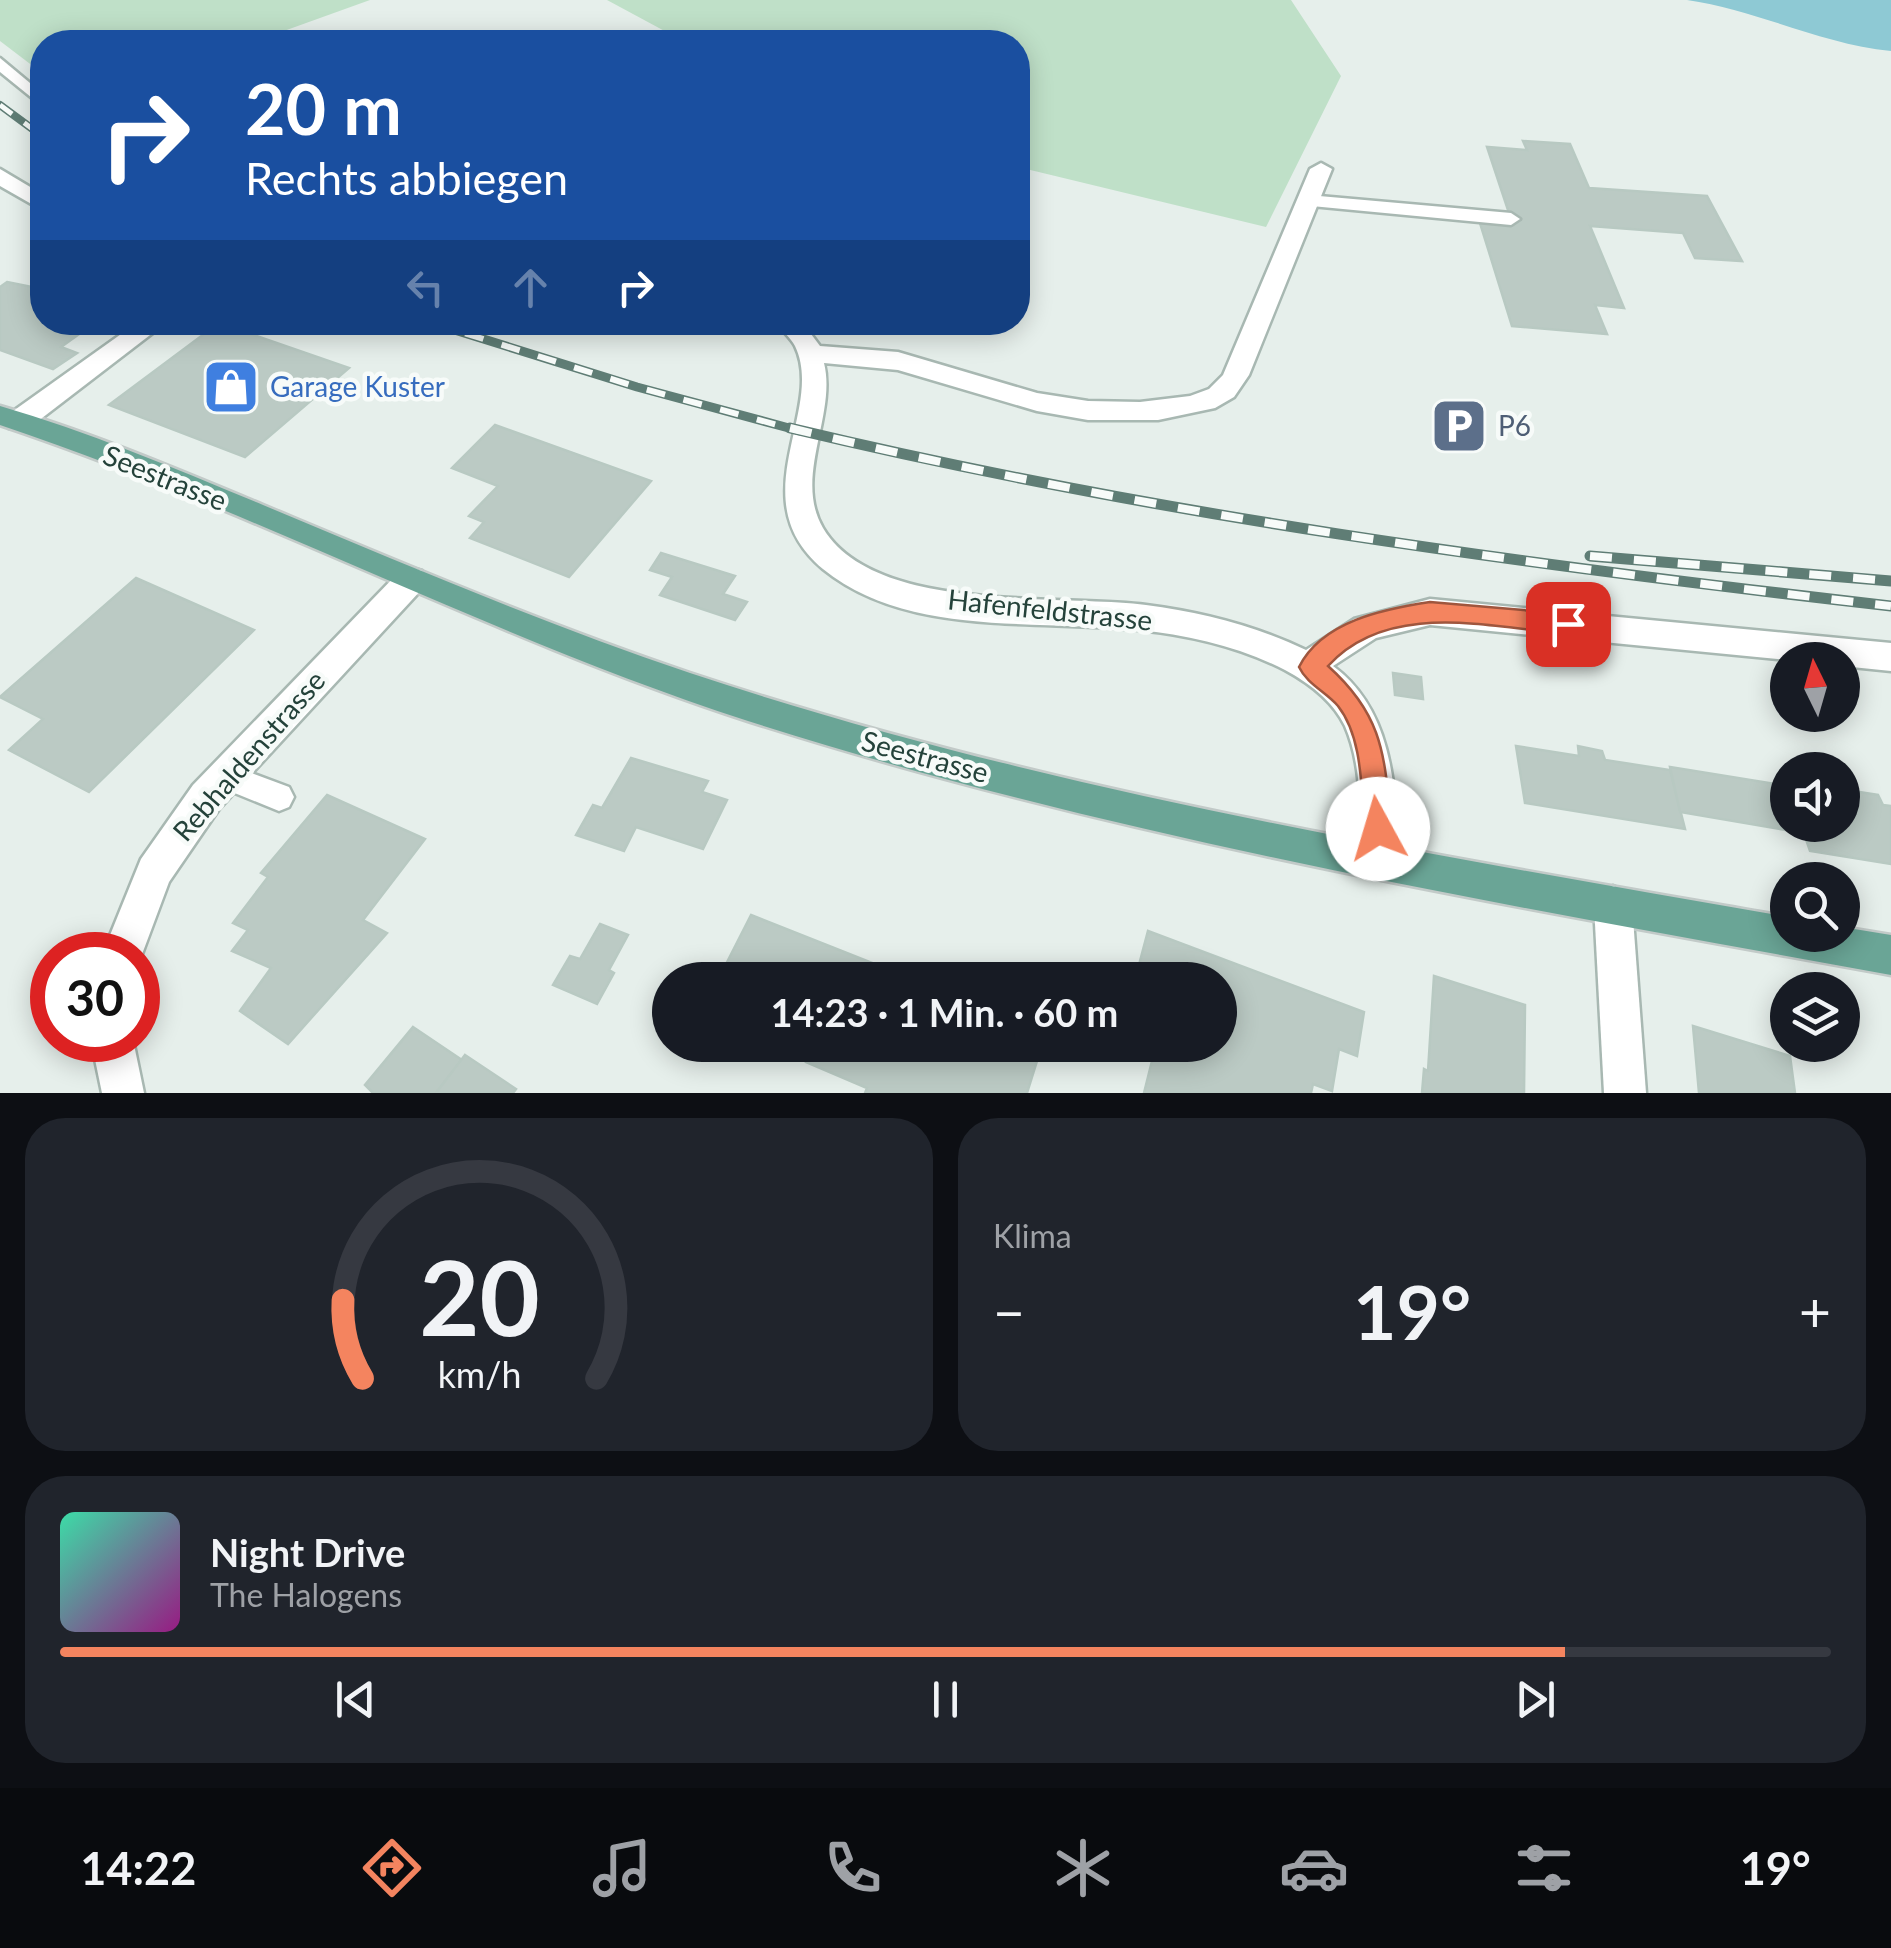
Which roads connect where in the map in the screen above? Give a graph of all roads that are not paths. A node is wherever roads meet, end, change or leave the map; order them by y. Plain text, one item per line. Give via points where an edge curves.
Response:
1 (0, 63) edge
2 (30, 89) edge
3 (1322, 169) dead end
4 (0, 176) edge
5 (30, 195) edge
6 (1308, 202) junction
7 (1511, 219) dead end
8 (135, 335) edge
9 (800, 335) edge
10 (812, 355) junction
11 (9, 418) edge
12 (411, 580) junction
13 (1891, 657) edge
14 (1311, 667) junction
15 (225, 776) junction
16 (279, 797) dead end
17 (1380, 861) junction
18 (1613, 905) junction
19 (131, 932) edge
20 (1891, 954) edge
21 (117, 1062) edge
22 (123, 1093) edge
23 (1625, 1093) edge

1 - 2 lane
3 - 6 street
4 - 5 street
6 - 7 lane
6 - 10 street via 1244,357 1230,385 1210,402 1089,411 891,358
8 - 11 street
9 - 10 street
10 - 14 street, Hafenfeldstrasse via 800,519 836,562 904,593 1200,627
11 - 12 main road, Seestrasse
12 - 15 street, Rebhaldenstrasse
12 - 17 main road, Seestrasse via 603,656 844,735 1159,817
13 - 14 street via 1430,612 1377,620
14 - 17 street, Hafenfeldstrasse via 1346,698 1360,721 1371,759
15 - 16 lane
15 - 19 street, Rebhaldenstrasse via 154,872
17 - 18 main road, Seestrasse
18 - 20 main road, Seestrasse
18 - 23 street
21 - 22 street

